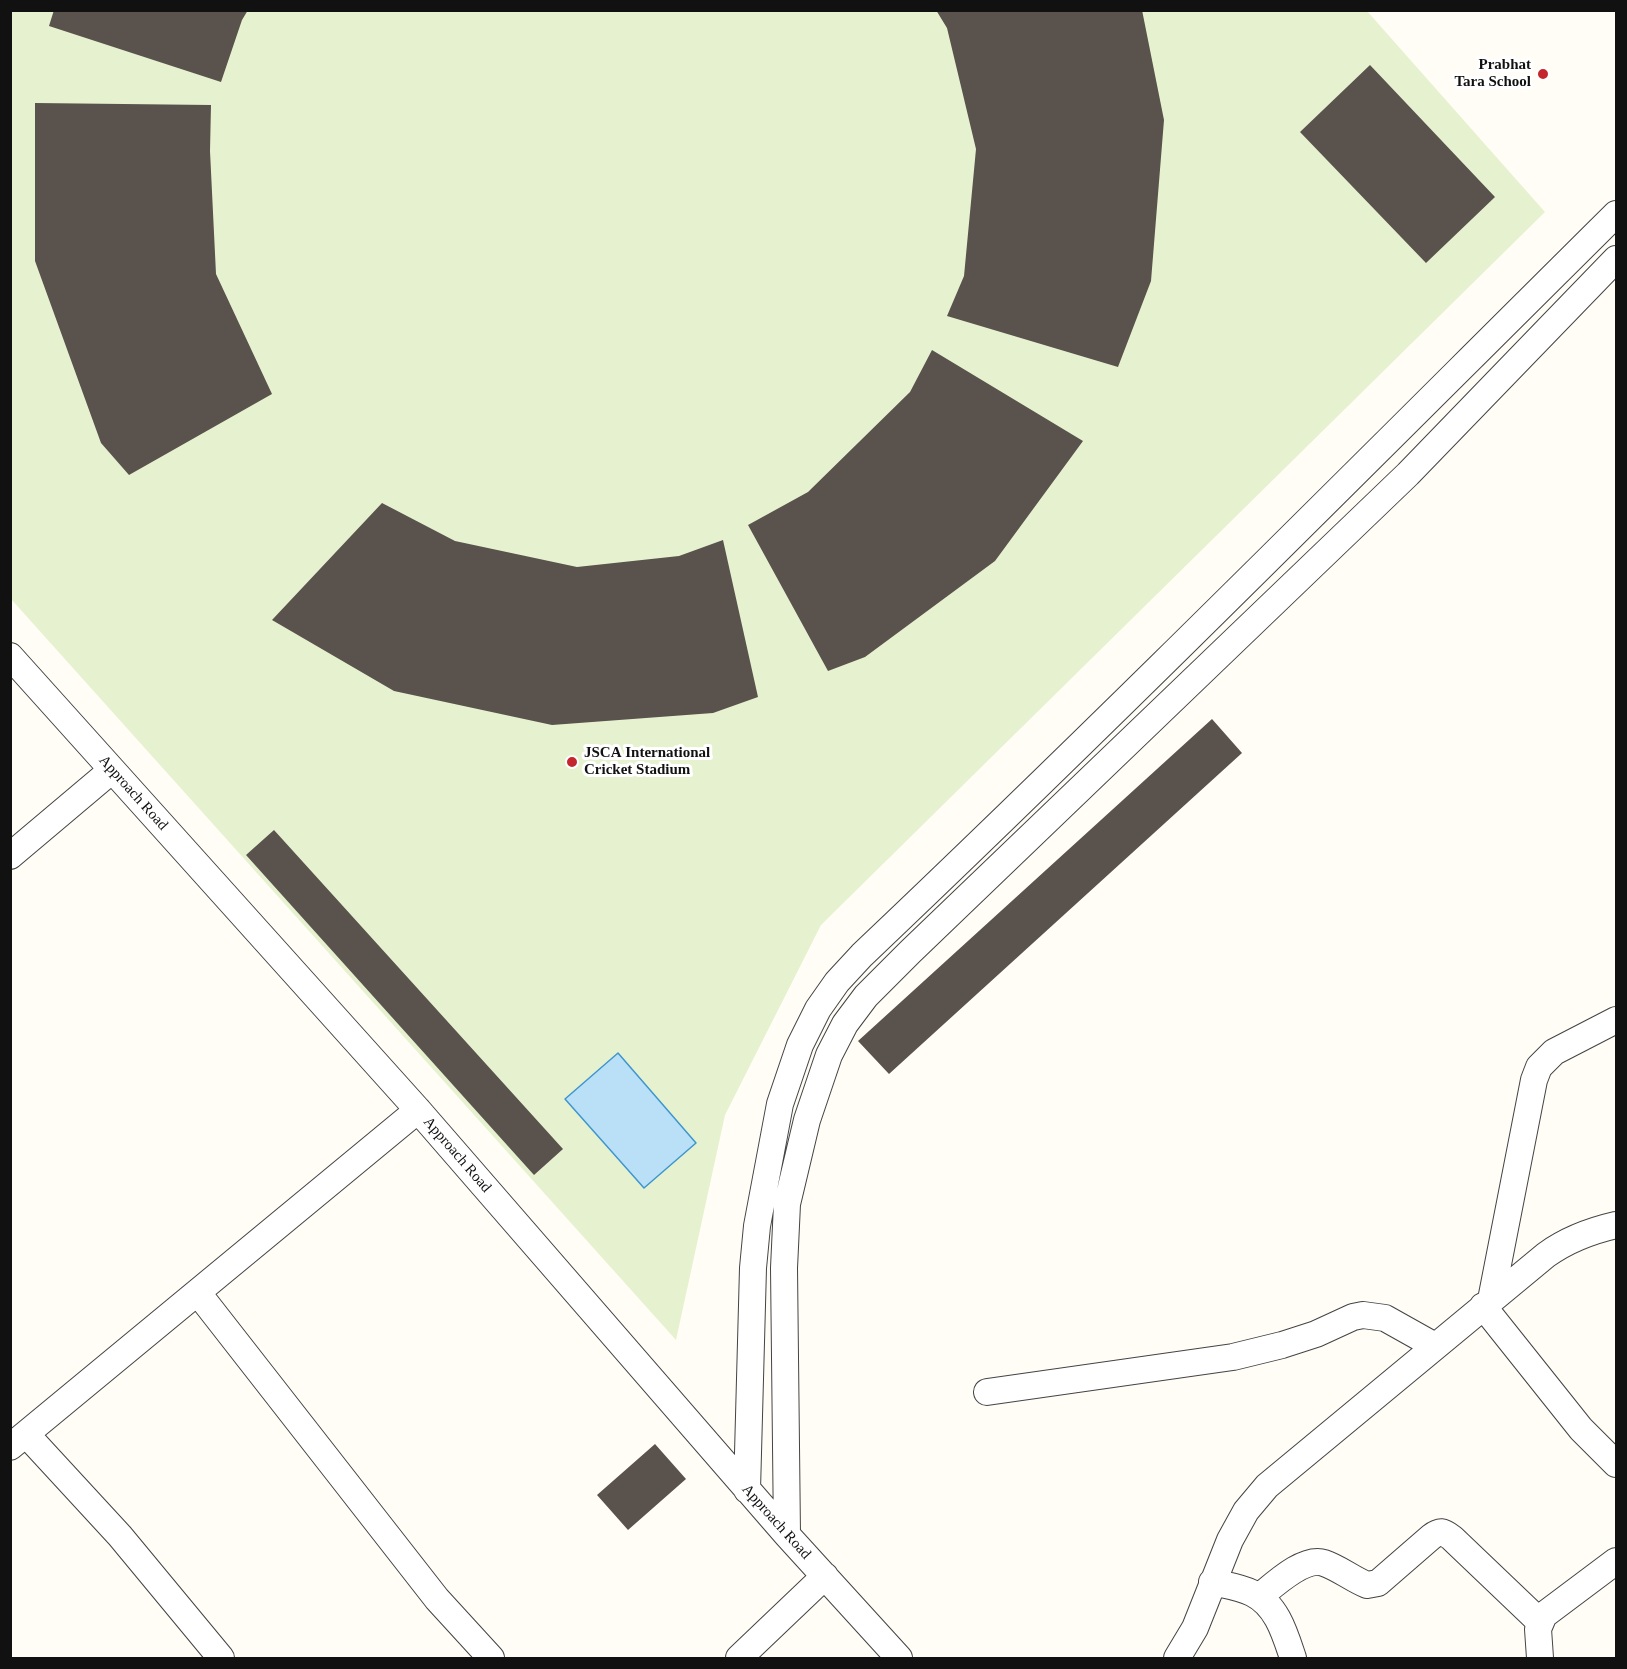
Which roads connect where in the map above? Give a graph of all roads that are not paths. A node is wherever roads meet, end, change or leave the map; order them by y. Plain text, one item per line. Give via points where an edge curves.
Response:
1 (1617, 214) edge
2 (1617, 259) edge
3 (10, 656) edge
4 (112, 770) junction
5 (10, 856) edge
6 (1617, 1020) edge
7 (418, 1110) junction
8 (1617, 1225) edge
9 (198, 1293) junction
10 (1487, 1303) junction
11 (1435, 1346) junction
12 (987, 1392) dead end
13 (18, 1440) edge
14 (1617, 1464) edge
15 (747, 1490) junction
16 (787, 1535) junction
17 (1617, 1561) edge
18 (825, 1576) junction
19 (1212, 1582) junction
20 (1258, 1596) junction
21 (1540, 1622) junction
22 (221, 1659) edge
23 (491, 1659) edge
24 (739, 1659) edge
25 (899, 1659) edge
26 (1177, 1659) edge
27 (1293, 1659) edge
28 (1540, 1659) edge

1 - 15 street via 1099,727 862,955 830,991 800,1045 780,1104 757,1226
2 - 16 street via 1408,474 910,952 845,1024 829,1055 807,1120 787,1204 784,1268
3 - 4 street, Approach Road
4 - 5 street
4 - 7 street, Approach Road
6 - 10 street via 1554,1052 1539,1067
7 - 9 street
7 - 15 street, Approach Road
8 - 10 street via 1563,1243
9 - 13 street
9 - 23 street via 437,1599
10 - 11 street
10 - 14 street via 1581,1429
11 - 12 street via 1385,1318 1363,1315 1282,1345 1233,1357
11 - 19 street via 1268,1486 1246,1511
13 - 22 street via 120,1536
15 - 16 street, Approach Road
16 - 18 street, Approach Road
17 - 21 street via 1552,1607
18 - 24 street
18 - 25 street, Approach Road
19 - 20 street
19 - 26 street
20 - 21 street via 1298,1568 1316,1561 1360,1582 1378,1583 1443,1531
20 - 27 street via 1282,1625
21 - 28 street

